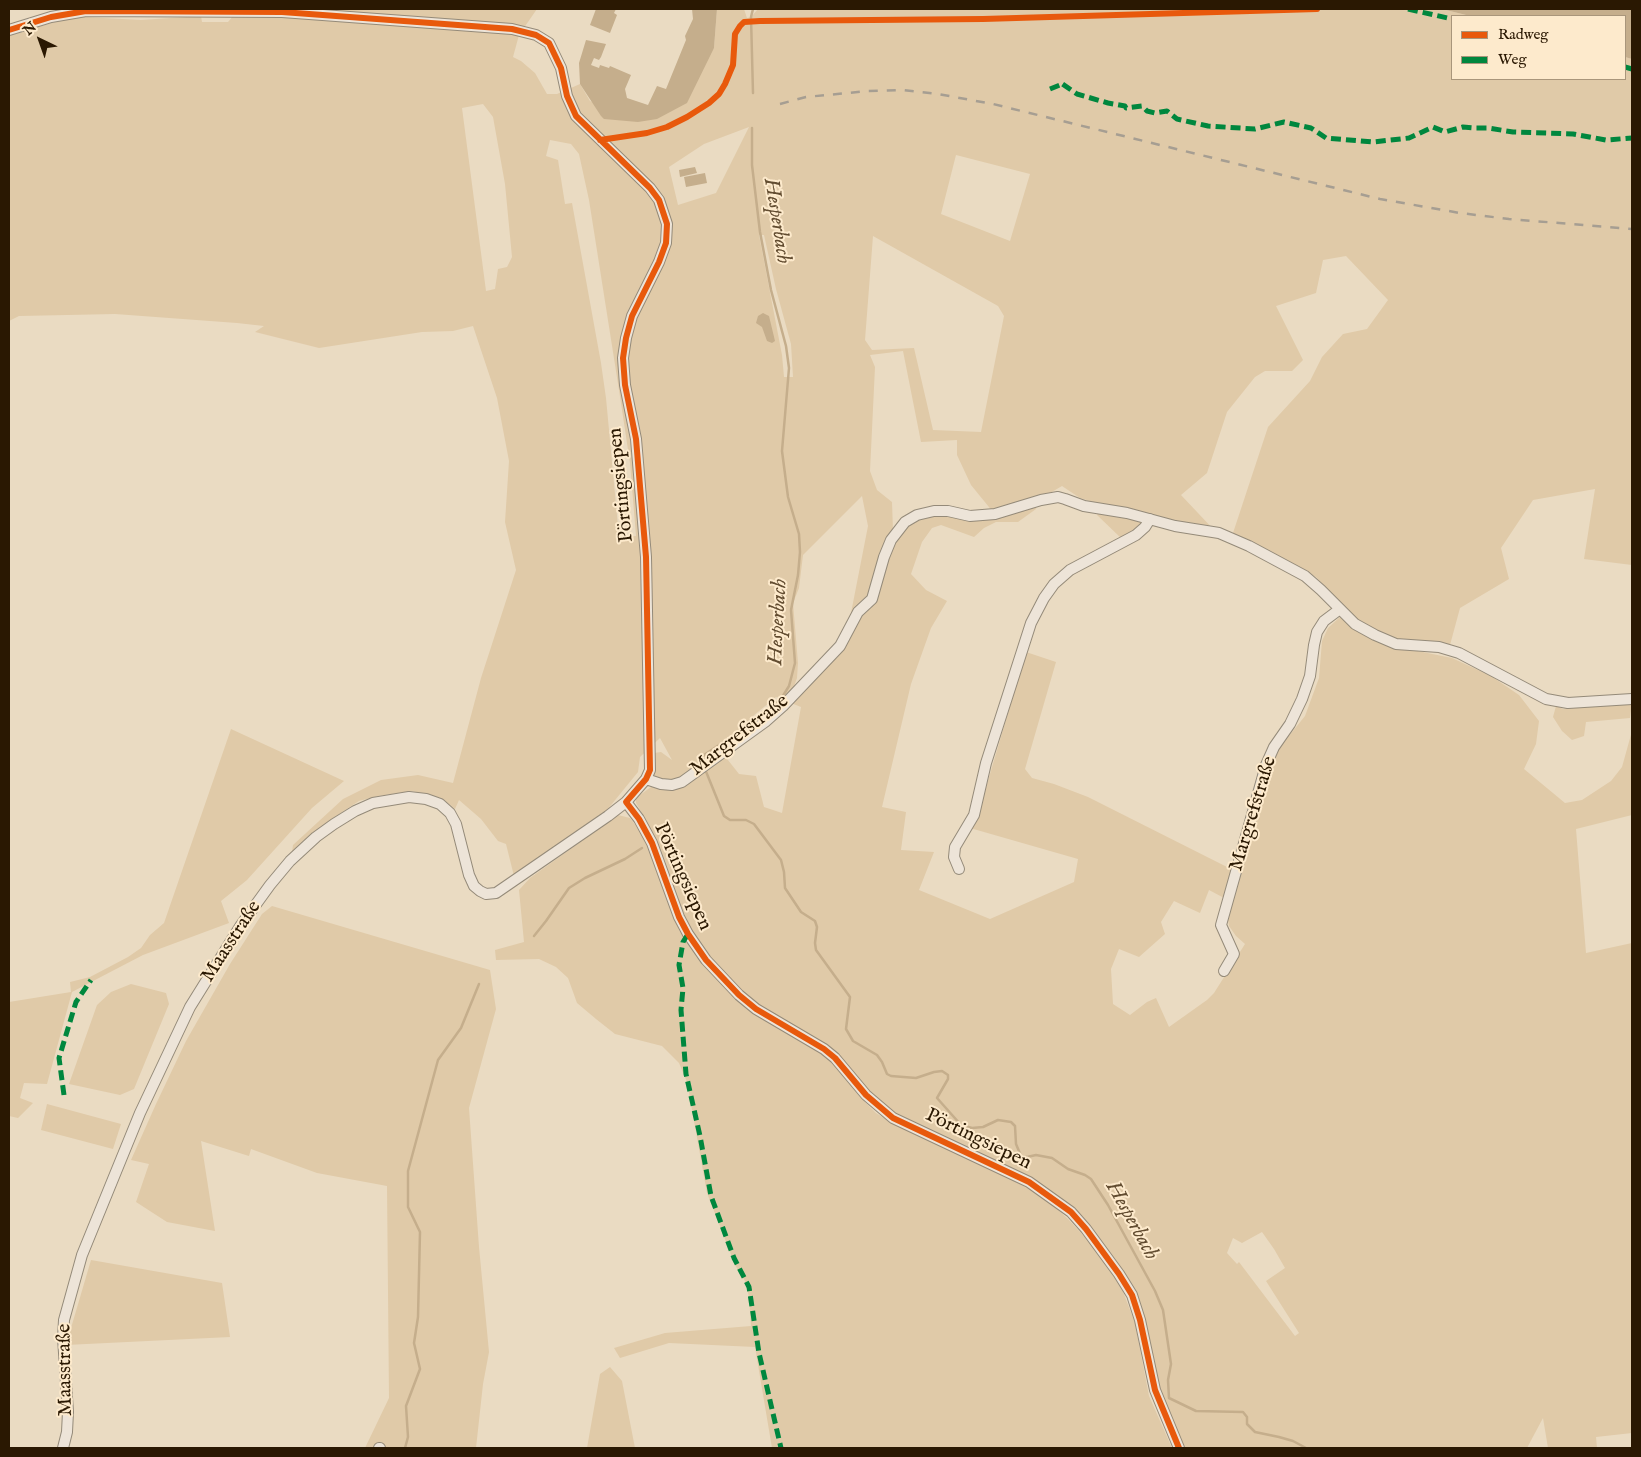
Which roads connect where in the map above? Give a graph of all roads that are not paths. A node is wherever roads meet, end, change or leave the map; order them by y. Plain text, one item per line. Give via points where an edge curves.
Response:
1 (9, 30) edge
2 (1150, 519) junction
3 (1340, 609) junction
4 (1632, 699) edge
5 (646, 779) junction
6 (626, 802) junction
7 (959, 869) dead end
8 (1224, 972) dead end
9 (63, 1448) edge
10 (1179, 1448) edge

1 - 5 street, Pörtingsiepen via 51,17 86,11 282,12 524,31 541,37 552,46 572,109 580,122 660,200 666,224 666,243 660,262 632,316 623,358 636,439 646,557 650,770
2 - 3 street, Margrefstraße via 1219,533 1249,546 1304,576
2 - 5 street, Margrefstraße via 1058,498 995,514 970,516 934,511 917,515 905,522 891,540 874,594 858,612 840,646 777,711 678,784 661,784
2 - 7 street via 1136,535 1070,570 1044,598 1031,623 986,763 974,815 955,848 954,857
3 - 4 street, Margrefstraße via 1355,624 1375,635 1396,644 1439,647 1459,653 1546,699 1568,703
3 - 8 street, Margrefstraße via 1324,621 1317,632 1310,676 1302,700 1266,765 1221,924 1234,954
5 - 6 street
6 - 9 street, Maasstraße via 496,893 486,894 474,886 450,813 440,804 426,799 408,797 373,803 355,811 316,837 290,861 241,925 190,1007 140,1113 82,1254 64,1320 68,1412
6 - 10 street, Pörtingsiepen via 652,843 688,934 706,960 739,995 756,1009 824,1049 866,1095 893,1118 1029,1182 1071,1212 1086,1229 1132,1295 1155,1390

